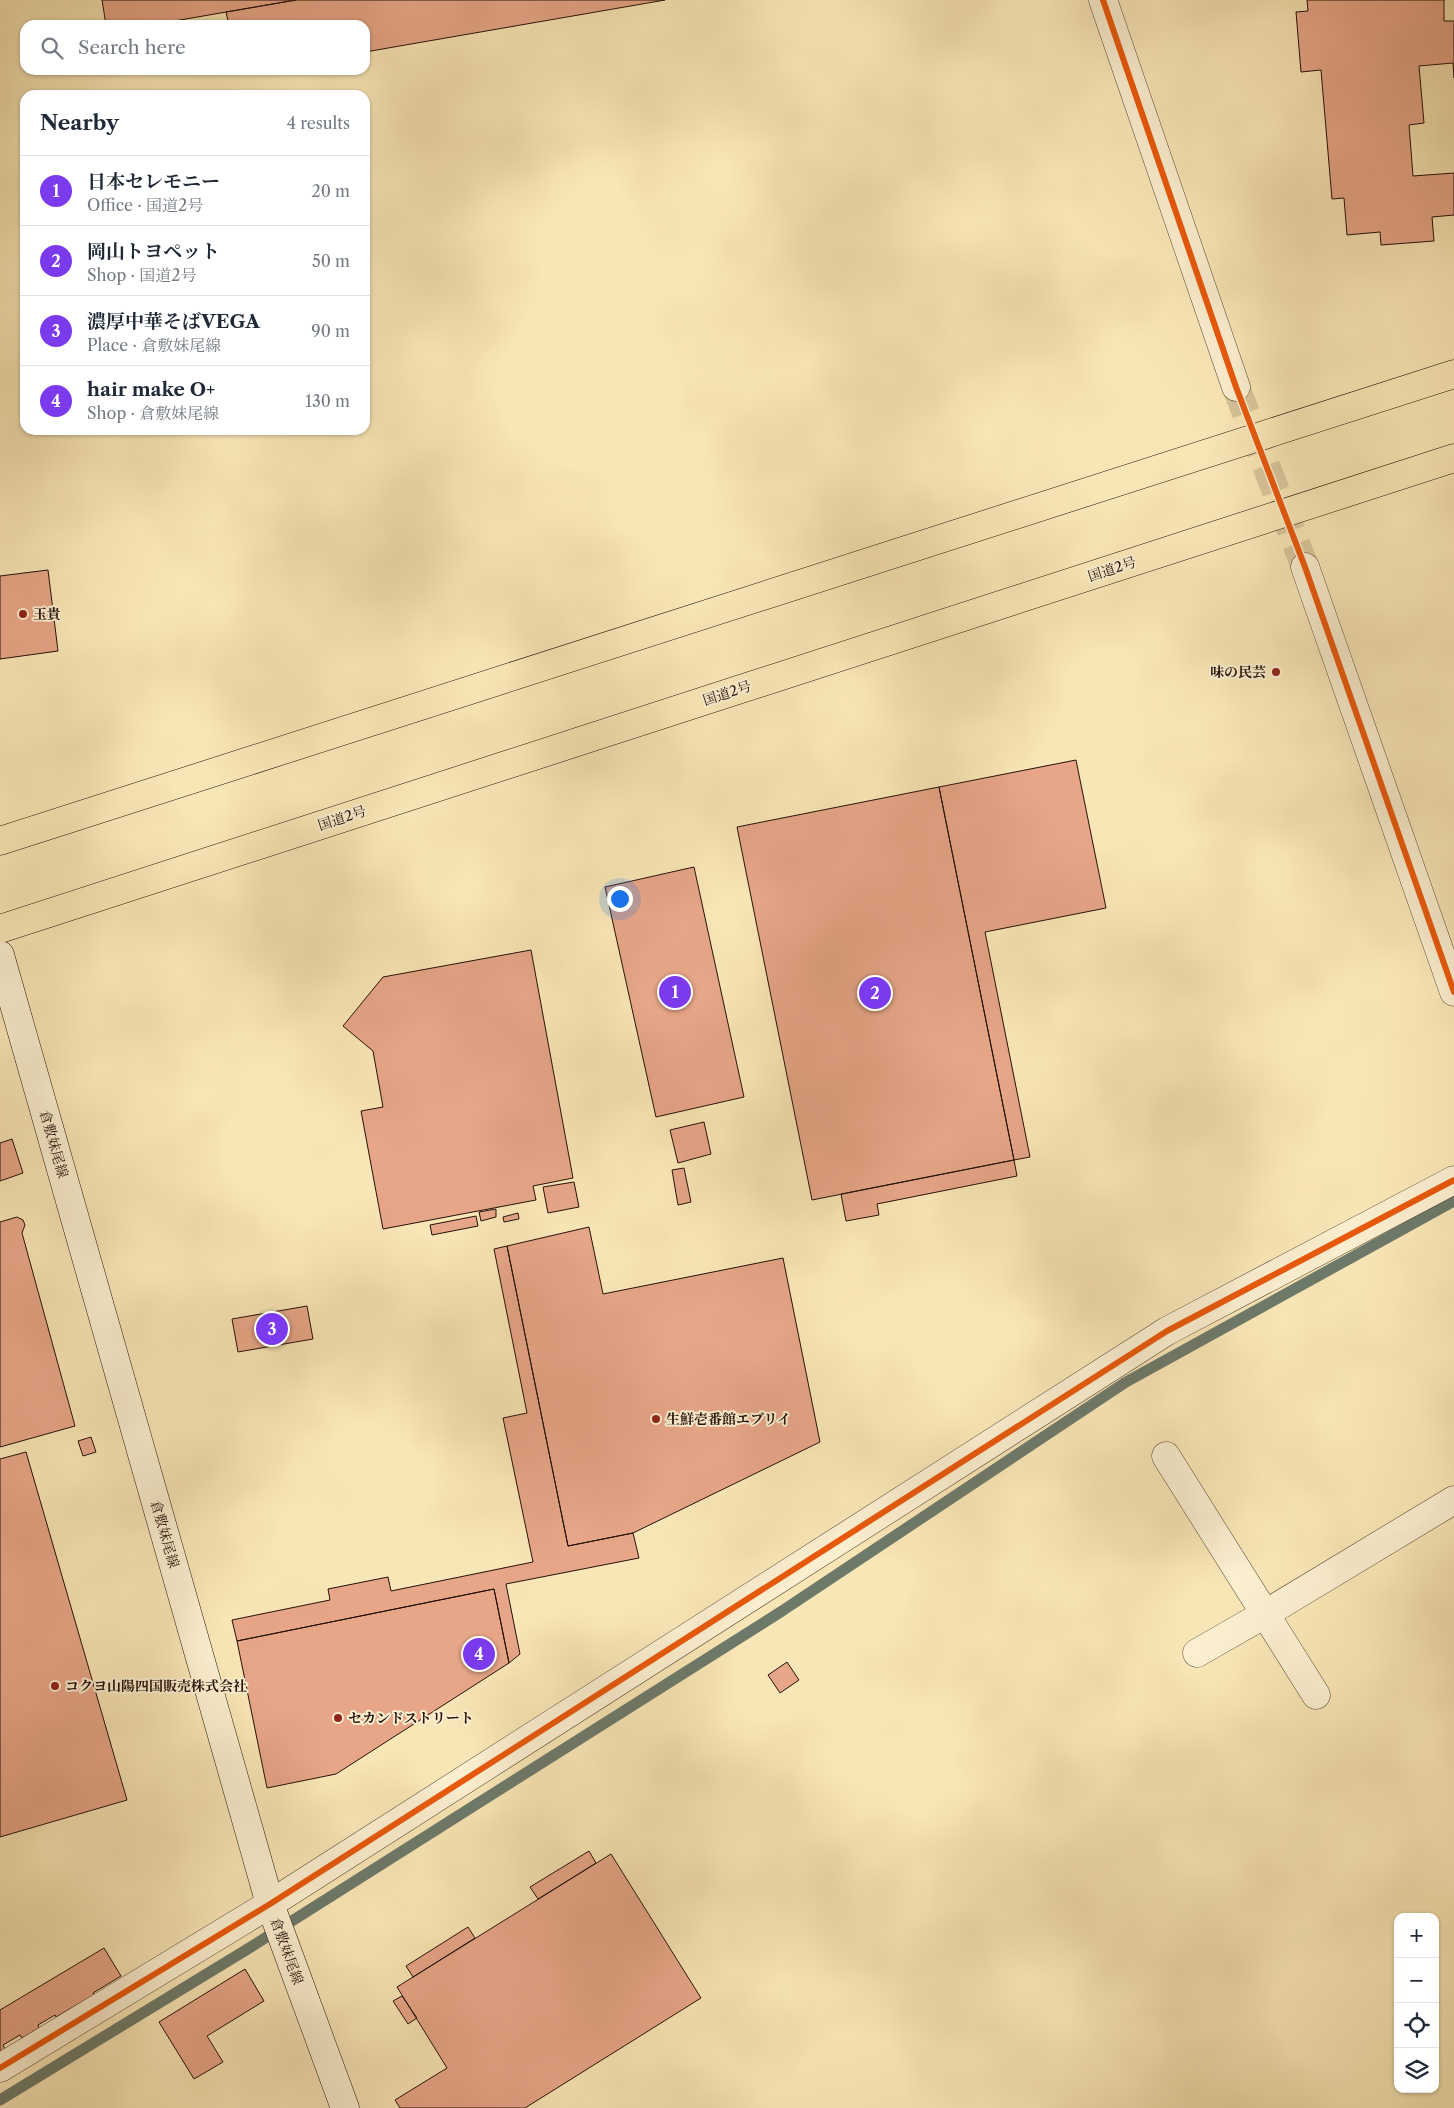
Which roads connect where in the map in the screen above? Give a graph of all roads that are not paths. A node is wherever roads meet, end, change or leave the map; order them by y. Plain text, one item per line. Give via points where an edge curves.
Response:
1 (1103, 0) edge
2 (1454, 374) edge
3 (1236, 387) tunnel mouth
4 (1454, 458) edge
5 (1305, 567) tunnel mouth
6 (0, 841) edge
7 (0, 929) edge
8 (0, 955) edge
9 (1454, 992) edge
10 (1454, 1180) edge
11 (1166, 1456) dead end
12 (1454, 1500) edge
13 (1265, 1614) junction
14 (1197, 1653) dead end
15 (1316, 1695) dead end
16 (271, 1907) junction
17 (0, 2068) edge
18 (345, 2108) edge

1 - 3 street
2 - 6 highway
4 - 7 highway, 国道2号
5 - 9 street
8 - 16 street, 倉敷妹尾線
10 - 16 street via 1167,1331
11 - 13 street
12 - 13 street
13 - 14 street
13 - 15 street
16 - 17 street
16 - 18 street, 倉敷妹尾線

